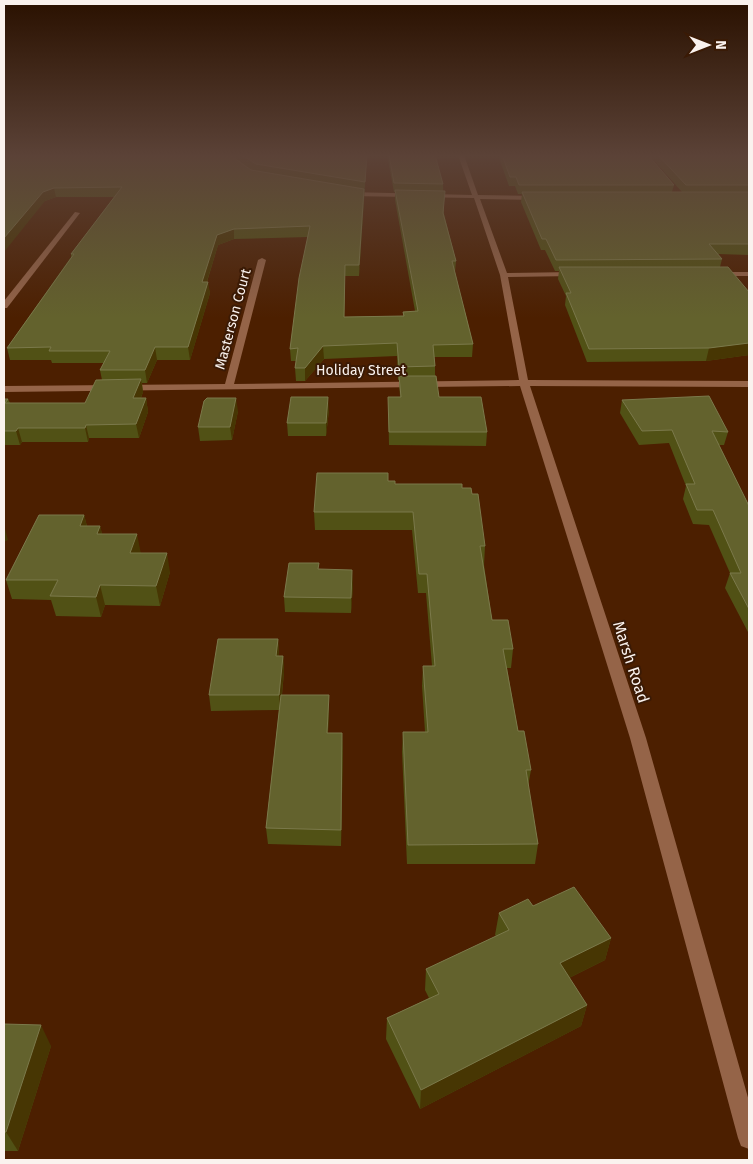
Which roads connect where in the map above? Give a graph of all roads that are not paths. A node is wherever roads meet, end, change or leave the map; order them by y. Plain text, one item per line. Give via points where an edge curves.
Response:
1 (481, 209) edge
2 (77, 213) dead end
3 (262, 260) dead end
4 (582, 274) edge
5 (710, 274) edge
6 (749, 274) edge
7 (504, 275) junction
8 (4, 306) edge
9 (524, 383) junction
10 (749, 384) edge
11 (229, 385) junction
12 (4, 389) edge
13 (749, 1138) edge

1 - 7 street, Marsh Road
2 - 8 street
3 - 11 street, Masterson Court
4 - 7 street
5 - 6 street
7 - 9 street, Marsh Road
9 - 10 street, Holiday Street
9 - 11 street, Holiday Street
9 - 13 street, Marsh Road via 638,738
11 - 12 street, Holiday Street

